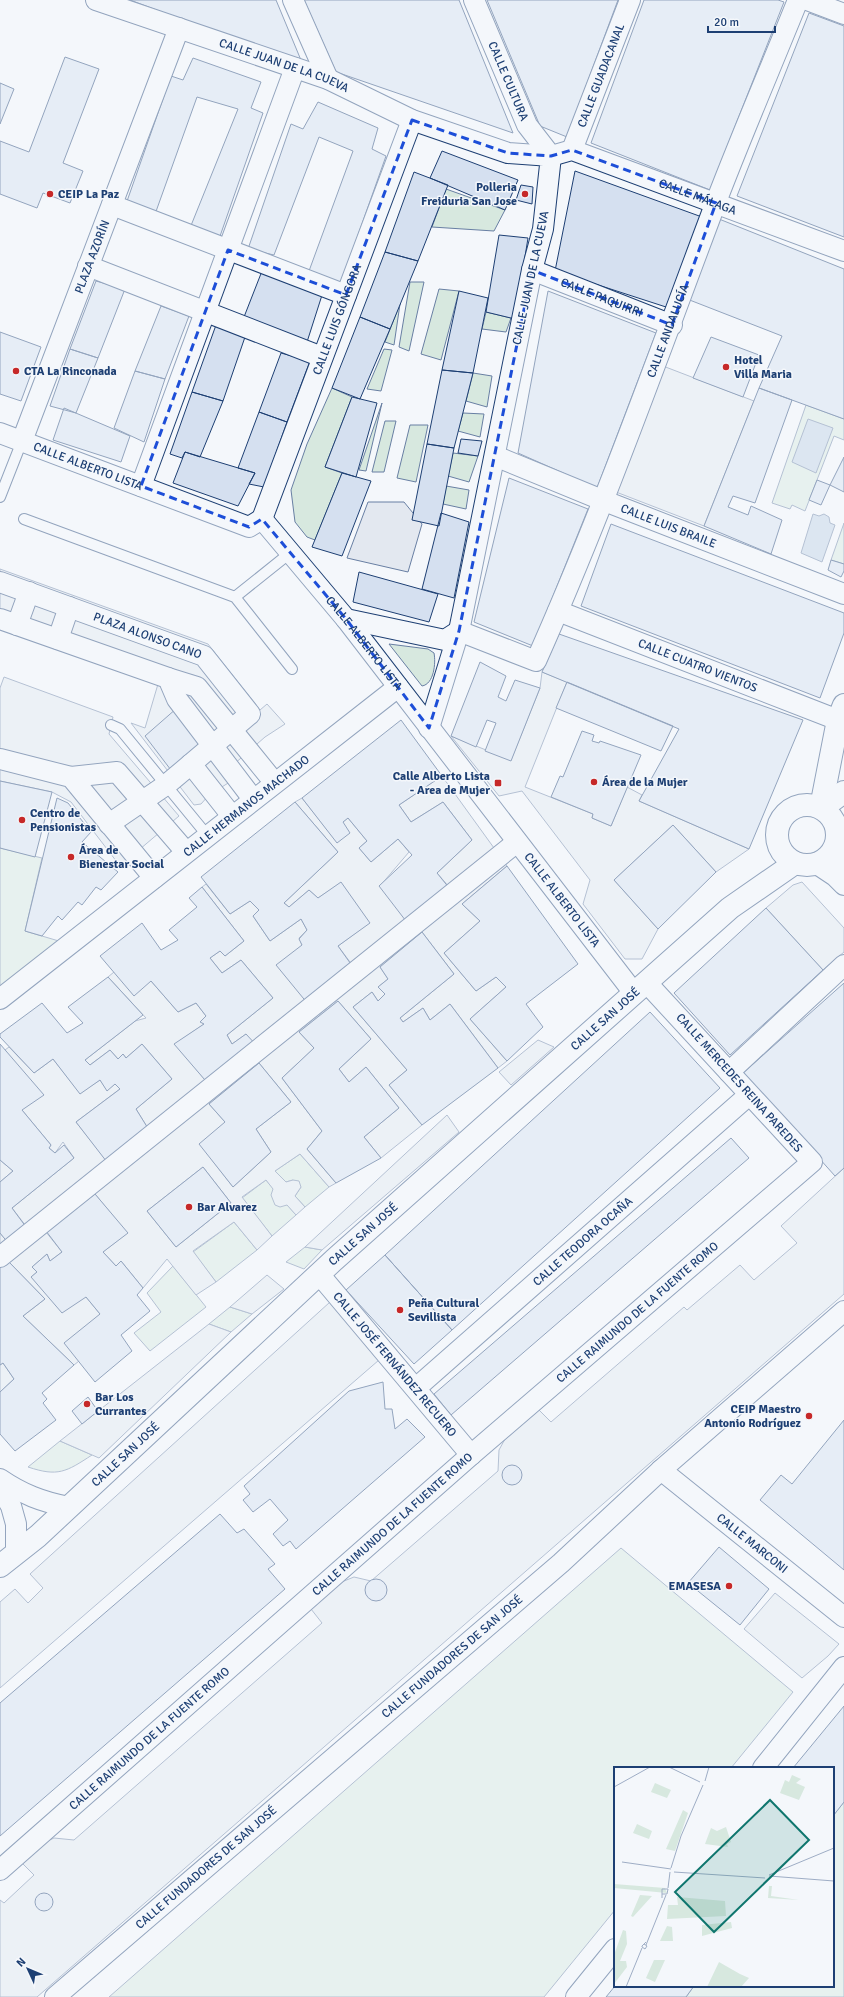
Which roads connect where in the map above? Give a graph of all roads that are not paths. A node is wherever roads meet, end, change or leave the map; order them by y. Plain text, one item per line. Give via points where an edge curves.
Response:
1 (293, 0) edge
2 (474, 0) edge
3 (630, 0) edge
4 (798, 0) edge
5 (807, 0) edge
6 (106, 2) edge
7 (844, 14) edge
8 (178, 28) junction
9 (295, 68) junction
10 (328, 79) junction
11 (412, 120) junction
12 (572, 150) junction
13 (552, 156) junction
14 (716, 202) junction
15 (112, 205) junction
16 (228, 250) junction
17 (844, 251) edge
18 (88, 266) junction
19 (532, 270) junction
20 (346, 296) junction
21 (205, 312) junction
22 (672, 325) junction
23 (322, 357) junction
24 (0, 433) edge
25 (22, 441) junction
26 (495, 456) junction
27 (141, 486) junction
28 (0, 497) edge
29 (602, 500) junction
30 (24, 519) dead end
31 (262, 519) junction
32 (290, 553) junction
33 (0, 582) edge
34 (29, 592) junction
35 (844, 594) edge
36 (235, 597) junction
37 (69, 607) junction
38 (558, 611) junction
39 (346, 619) junction
40 (105, 620) junction
41 (8, 622) edge
42 (459, 631) junction
43 (142, 634) junction
44 (58, 639) junction
45 (95, 652) junction
46 (132, 666) junction
47 (292, 669) dead end
48 (168, 678) junction
49 (398, 687) junction
50 (839, 720) edge
51 (111, 725) dead end
52 (429, 728) junction
53 (231, 729) junction
54 (212, 745) junction
55 (844, 755) edge
56 (0, 759) edge
57 (191, 764) junction
58 (71, 777) junction
59 (274, 782) junction
60 (166, 785) junction
61 (844, 792) edge
62 (254, 799) junction
63 (142, 800) junction
64 (814, 807) junction
65 (232, 816) junction
66 (109, 824) junction
67 (839, 834) edge
68 (207, 835) junction
69 (517, 842) junction
70 (779, 845) junction
71 (186, 852) junction
72 (795, 863) junction
73 (817, 864) junction
74 (844, 870) edge
75 (154, 878) junction
76 (844, 885) edge
77 (730, 908) junction
78 (844, 965) edge
79 (640, 987) junction
80 (0, 999) edge
81 (729, 1072) junction
82 (749, 1095) junction
83 (789, 1182) joint
84 (0, 1257) edge
85 (319, 1274) junction
86 (844, 1311) edge
87 (416, 1388) junction
88 (471, 1454) junction
89 (660, 1470) junction
90 (0, 1479) edge
91 (0, 1487) edge
92 (68, 1507) junction
93 (8, 1560) edge
94 (844, 1617) edge
95 (844, 1668) edge
96 (763, 1767) edge
97 (0, 1870) edge
98 (614, 1950) edge
99 (55, 1997) edge
100 (576, 1997) edge

1 - 10 street
2 - 13 street, CALLE CULTURA via 527,125
3 - 12 street, CALLE GUADACANAL
4 - 14 street, CALLE ANDALUCÍA
5 - 7 street
6 - 8 street, CALLE JUAN DE LA CUEVA
8 - 9 street, CALLE JUAN DE LA CUEVA
8 - 15 street, PLAZA AZORÍN
9 - 10 street, CALLE JUAN DE LA CUEVA
9 - 16 street
10 - 11 street, CALLE JUAN DE LA CUEVA
11 - 13 street, CALLE JUAN DE LA CUEVA via 508,153
11 - 20 street, CALLE LUIS GÓNGORA
12 - 13 street
12 - 14 street, CALLE MÁLAGA
13 - 19 street, CALLE JUAN DE LA CUEVA via 543,230
14 - 17 street, CALLE MÁLAGA
14 - 22 street, CALLE ANDALUCÍA
15 - 16 street
15 - 18 street, PLAZA AZORÍN
16 - 20 street
16 - 21 street
18 - 21 street
18 - 25 street, PLAZA AZORÍN
19 - 22 street, CALLE PAQUIRRI
19 - 26 street, CALLE JUAN DE LA CUEVA
20 - 23 street, CALLE LUIS GÓNGORA
21 - 23 street
21 - 27 street
22 - 29 street, CALLE ANDALUCÍA
23 - 31 street, CALLE LUIS GÓNGORA
24 - 25 street, CALLE ALBERTO LISTA
25 - 27 street, CALLE ALBERTO LISTA
25 - 28 lane
26 - 29 street, CALLE LUIS BRAILE
26 - 42 street, CALLE JUAN DE LA CUEVA
27 - 31 street, CALLE ALBERTO LISTA via 249,527
29 - 35 street, CALLE LUIS BRAILE
29 - 38 street, CALLE ANDALUCÍA
30 - 36 lane
31 - 32 street, CALLE ALBERTO LISTA
32 - 36 lane
32 - 39 street, CALLE ALBERTO LISTA
33 - 34 street, PLAZA ALONSO CANO
34 - 37 street, PLAZA ALONSO CANO
34 - 41 street
36 - 47 lane
37 - 40 street, PLAZA ALONSO CANO
37 - 44 street
38 - 42 street, CALLE ANDALUCÍA via 536,661
38 - 50 street, CALLE CUATRO VIENTOS
39 - 42 street via 445,640
39 - 49 street, CALLE ALBERTO LISTA
40 - 43 street, PLAZA ALONSO CANO
40 - 45 street
41 - 44 street
42 - 52 street, CALLE JUAN DE LA CUEVA
43 - 46 street
43 - 53 street, PLAZA ALONSO CANO via 204,656 250,714
44 - 45 street
45 - 46 street
46 - 48 street
48 - 53 street via 197,687
48 - 54 street via 177,699
49 - 52 street, CALLE ALBERTO LISTA
49 - 59 street, CALLE HERMANOS MACHADO
50 - 55 main road
50 - 64 main road via 818,763
51 - 60 lane via 120,729
52 - 69 street, CALLE ALBERTO LISTA
53 - 54 street, PLAZA ALONSO CANO
53 - 59 street
54 - 57 street, PLAZA ALONSO CANO
54 - 62 street
56 - 58 street
57 - 60 street, PLAZA ALONSO CANO
57 - 65 street
58 - 63 street via 117,772
58 - 66 street
59 - 62 street, CALLE HERMANOS MACHADO
60 - 63 street, PLAZA ALONSO CANO
60 - 68 lane
61 - 64 main road
62 - 65 street, CALLE HERMANOS MACHADO
63 - 66 street, PLAZA ALONSO CANO
63 - 71 street
64 - 67 main road via 835,822
64 - 70 main road via 792,808 784,815 777,833
65 - 68 street, CALLE HERMANOS MACHADO
66 - 75 street
67 - 73 main road via 828,857
67 - 74 street via 838,861
68 - 71 street, CALLE HERMANOS MACHADO
69 - 79 street, CALLE ALBERTO LISTA
69 - 84 street
70 - 72 main road via 787,858
70 - 77 main road, CALLE SAN JOSÉ via 767,865
71 - 75 street, CALLE HERMANOS MACHADO
72 - 73 main road via 803,866
72 - 77 main road, CALLE SAN JOSÉ
73 - 76 street
75 - 80 street, CALLE HERMANOS MACHADO
77 - 79 main road, CALLE SAN JOSÉ
78 - 81 street
79 - 81 street, CALLE MERCEDES REINA PAREDES
79 - 85 main road, CALLE SAN JOSÉ
81 - 82 street, CALLE MERCEDES REINA PAREDES
82 - 83 street, CALLE MERCEDES REINA PAREDES via 812,1162
82 - 87 street, CALLE TEODORA OCAÑA
83 - 88 street, CALLE RAIMUNDO DE LA FUENTE ROMO
85 - 87 street, CALLE JOSÉ FERNÁNDEZ RECUERO
85 - 92 main road, CALLE SAN JOSÉ
86 - 89 street, CALLE FUNDADORES DE SAN JOSÉ
87 - 88 street, CALLE JOSÉ FERNÁNDEZ RECUERO
88 - 97 street, CALLE RAIMUNDO DE LA FUENTE ROMO
89 - 94 street, CALLE MARCONI
89 - 99 street, CALLE FUNDADORES DE SAN JOSÉ via 561,1563
90 - 92 street via 36,1499
91 - 93 street via 11,1506 16,1524
92 - 93 main road, CALLE SAN JOSÉ
95 - 96 street
98 - 100 street

